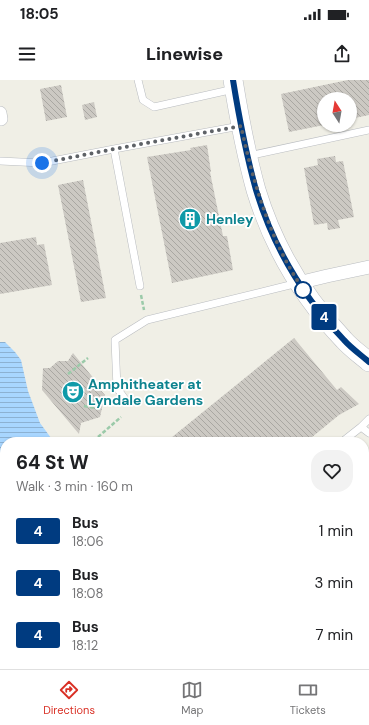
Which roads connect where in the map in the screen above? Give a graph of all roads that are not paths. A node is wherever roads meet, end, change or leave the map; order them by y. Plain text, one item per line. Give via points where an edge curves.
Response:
1 (138, 80) edge
2 (233, 85) edge
3 (241, 126) junction
4 (369, 130) edge
5 (114, 149) junction
6 (247, 156) junction
7 (0, 161) edge
8 (369, 267) edge
9 (298, 283) junction
10 (140, 286) road end
11 (369, 362) edge
12 (125, 399) dead end
13 (369, 419) edge
14 (361, 427) junction
15 (369, 433) edge
16 (348, 437) edge

1 - 2 lane via 143,100 154,107
2 - 3 main road
3 - 5 lane
3 - 6 main road
4 - 6 lane
5 - 7 lane via 42,163
5 - 10 lane
6 - 9 main road via 272,232
8 - 9 street
9 - 11 main road via 344,342
9 - 12 lane via 147,320 115,340 117,388
13 - 14 lane
14 - 15 lane
14 - 16 lane

